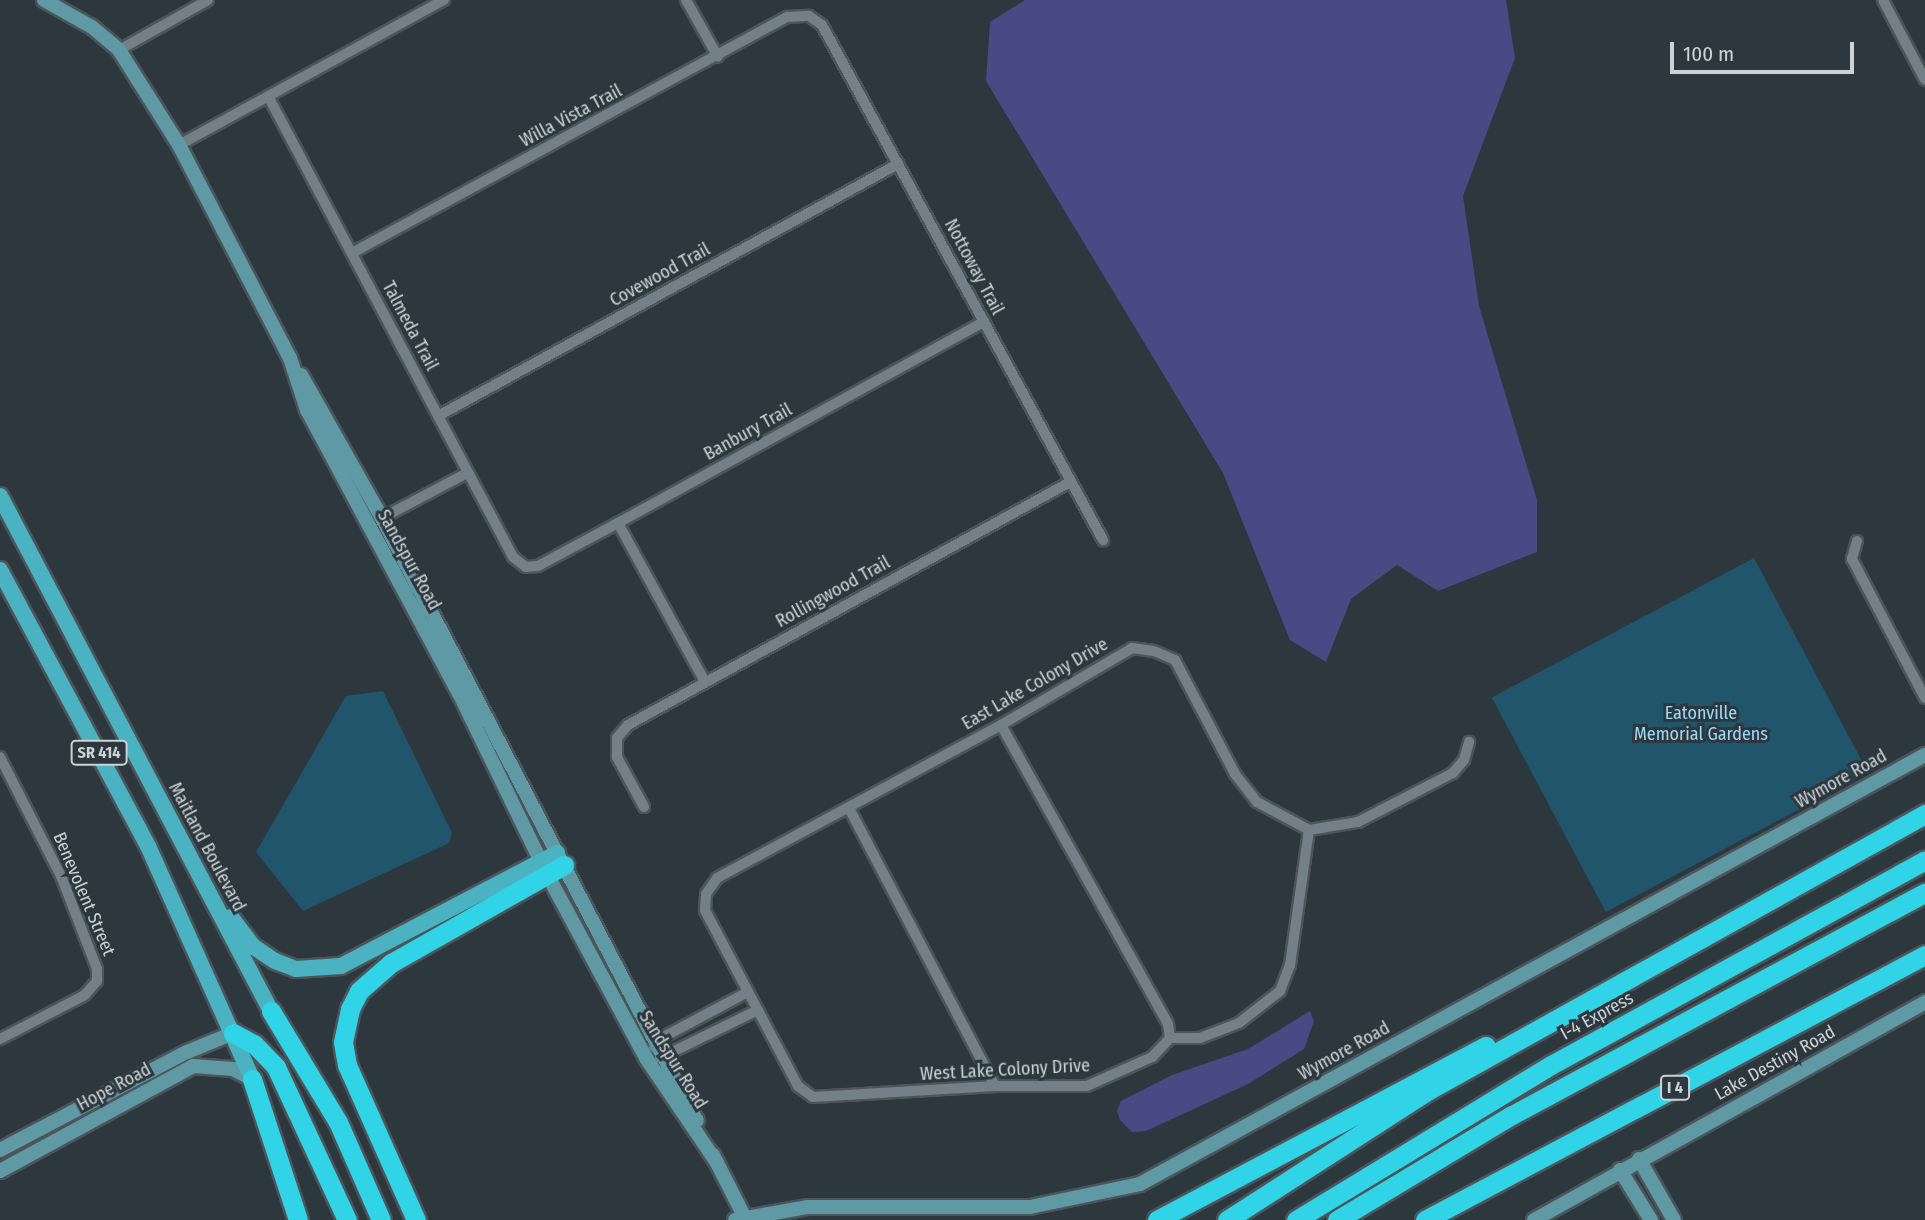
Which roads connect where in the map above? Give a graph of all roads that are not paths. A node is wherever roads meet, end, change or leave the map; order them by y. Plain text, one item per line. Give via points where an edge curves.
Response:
1 (44, 0) edge
2 (208, 0) edge
3 (444, 0) edge
4 (686, 0) edge
5 (1883, 0) edge
6 (809, 16) joint
7 (119, 50) junction
8 (718, 57) junction
9 (1925, 80) edge
10 (268, 96) junction
11 (179, 145) junction
12 (898, 164) junction
13 (352, 253) junction
14 (984, 322) junction
15 (438, 416) junction
16 (467, 473) junction
17 (1070, 482) junction
18 (0, 496) edge
19 (375, 522) junction
20 (618, 523) junction
21 (1103, 540) dead end
22 (1857, 541) dead end
23 (526, 567) joint
24 (0, 570) edge
25 (705, 682) junction
26 (1925, 698) edge
27 (1001, 725) junction
28 (1469, 742) dead end
29 (1925, 755) edge
30 (0, 757) edge
31 (644, 807) dead end
32 (849, 808) junction
33 (166, 813) junction
34 (1925, 814) edge
35 (1309, 830) junction
36 (561, 859) junction
37 (1925, 860) edge
38 (544, 868) junction
39 (1925, 894) edge
40 (1925, 955) edge
41 (748, 992) junction
42 (1925, 1002) edge
43 (758, 1010) junction
44 (271, 1011) junction
45 (694, 1021) junction
46 (233, 1033) junction
47 (1528, 1035) junction
48 (1170, 1038) junction
49 (0, 1039) edge
50 (704, 1039) junction
51 (658, 1040) junction
52 (646, 1058) junction
53 (667, 1058) junction
54 (252, 1079) junction
55 (995, 1086) junction
56 (0, 1150) edge
57 (1640, 1159) junction
58 (717, 1163) junction
59 (1620, 1170) junction
60 (0, 1171) edge
61 (740, 1218) edge
62 (298, 1220) edge
63 (347, 1220) edge
64 (371, 1220) edge
65 (381, 1220) edge
66 (416, 1220) edge
67 (1159, 1220) edge
68 (1227, 1220) edge
69 (1296, 1220) edge
70 (1337, 1220) edge
71 (1425, 1220) edge
72 (1534, 1220) edge
73 (1651, 1220) edge
74 (1674, 1220) edge

1 - 7 main road, Sandspur Road via 92,27
2 - 7 street
3 - 10 street
4 - 8 street
5 - 9 street
6 - 8 street, Willa Vista Trail via 787,18
6 - 12 street, Nottoway Trail via 822,25
7 - 11 main road, Sandspur Road
8 - 13 street, Willa Vista Trail
10 - 11 street
10 - 13 street, Talmeda Trail
11 - 19 main road, Sandspur Road via 290,358 307,410
12 - 14 street, Nottoway Trail
12 - 15 street, Covewood Trail
13 - 15 street, Talmeda Trail
14 - 17 street, Nottoway Trail
14 - 20 street, Banbury Trail
15 - 16 street, Talmeda Trail
16 - 19 street
16 - 23 street, Talmeda Trail via 513,557
17 - 21 street, Nottoway Trail
17 - 25 street, Rollingwood Trail
18 - 33 main road, Maitland Boulevard / SR 414
19 - 36 main road, Sandspur Road via 472,690
19 - 38 main road, Sandspur Road
20 - 23 street, Banbury Trail via 538,566
20 - 25 street
22 - 26 street via 1852,559
24 - 46 main road, SR 414 via 148,846
25 - 31 street, Rollingwood Trail via 628,725 617,738 617,757
27 - 32 street, East Lake Colony Drive
27 - 35 street, East Lake Colony Drive via 1132,648 1154,650 1175,660 1235,774 1257,802
27 - 48 street via 1168,1024
28 - 35 street via 1464,760 1453,773 1358,822
29 - 61 main road, Wymore Road via 1140,1184 1030,1207 807,1207
30 - 49 street, Benevolent Street via 61,876 97,969 97,981 85,995
32 - 41 street, East Lake Colony Drive via 717,878 706,894 705,910
32 - 55 street
33 - 38 main road via 242,933 275,961 296,969 318,970 365,957
33 - 44 main road, Maitland Boulevard / SR 414
34 - 47 highway
35 - 48 street via 1290,965 1280,991 1239,1023 1200,1038
36 - 38 highway
36 - 51 main road, Sandspur Road
37 - 69 highway, I-4 Express via 1551,1065
38 - 52 main road, Sandspur Road
38 - 66 highway via 391,963 359,991 350,1009 343,1042 347,1065
39 - 70 highway via 1512,1115
40 - 71 highway, I 4
41 - 43 street, East Lake Colony Drive
41 - 45 street
42 - 57 main road, Lake Destiny Road
43 - 50 street
43 - 55 street, West Lake Colony Drive via 798,1086 813,1097
44 - 64 highway, Maitland Boulevard / SR 414
44 - 65 highway via 338,1122
45 - 50 street
45 - 51 street
46 - 54 main road, SR 414
46 - 56 main road, Hope Road via 187,1052
46 - 63 highway via 254,1044 276,1067
47 - 67 highway via 1480,1047
47 - 68 highway via 1429,1090
48 - 55 street, West Lake Colony Drive via 1152,1057 1087,1086
50 - 53 street
51 - 52 street
51 - 53 main road, Sandspur Road
52 - 53 street
52 - 58 main road, Sandspur Road
53 - 58 main road, Sandspur Road
54 - 60 main road, Hope Road via 233,1069 193,1066
54 - 62 highway, SR 414
57 - 59 main road, Lake Destiny Road
57 - 74 main road
58 - 61 main road, Sandspur Road
59 - 72 main road, Lake Destiny Road
59 - 73 main road

